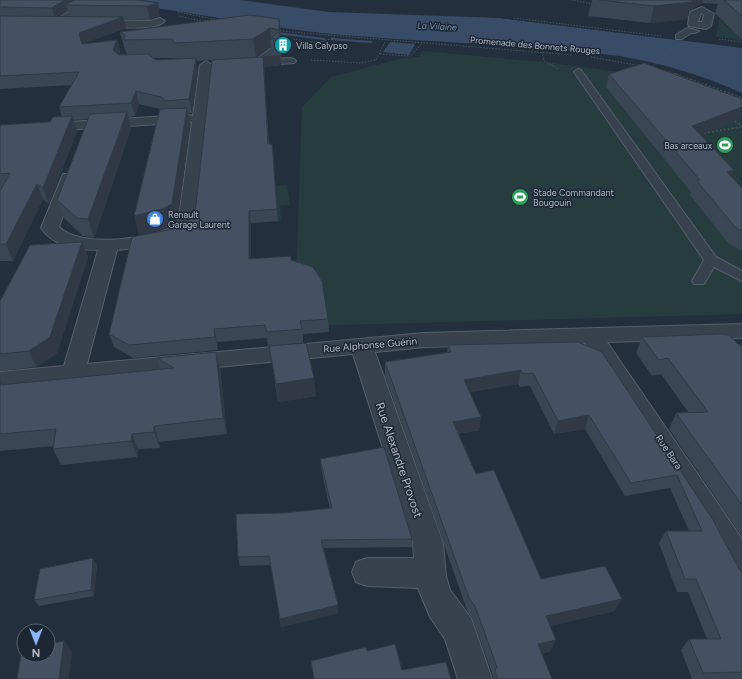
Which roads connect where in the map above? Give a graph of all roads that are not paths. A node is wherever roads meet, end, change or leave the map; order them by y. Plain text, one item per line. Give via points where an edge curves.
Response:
1 (703, 6) edge
2 (77, 9) dead end
3 (715, 9) dead end
4 (160, 21) dead end
5 (52, 23) joint
6 (72, 23) edge
7 (87, 23) edge
8 (695, 30) dead end
9 (680, 36) road end
10 (276, 49) edge
11 (290, 61) road end
12 (242, 63) edge
13 (257, 63) junction
14 (220, 64) edge
15 (206, 65) junction
16 (192, 66) edge
17 (578, 72) dead end
18 (201, 118) junction
19 (0, 130) edge
20 (74, 162) edge
21 (109, 244) junction
22 (711, 260) junction
23 (742, 277) edge
24 (699, 281) dead end
25 (742, 331) edge
26 (592, 335) junction
27 (360, 345) junction
28 (73, 373) junction
29 (0, 380) edge
30 (742, 571) edge
31 (367, 572) dead end
32 (431, 576) junction
33 (474, 679) edge

1 - 3 street
2 - 5 lane
4 - 7 street via 151,24
5 - 6 street
8 - 9 lane
10 - 13 lane
11 - 13 street
12 - 13 street
14 - 15 street
15 - 16 street
15 - 18 street
17 - 22 lane
18 - 19 street via 85,133
18 - 21 street via 187,226 174,235
20 - 21 street via 50,228 53,234 74,243
21 - 28 street
22 - 23 lane
22 - 24 lane
25 - 26 street, Rue Alphonse Guérin
26 - 27 street, Rue Alphonse Guérin via 424,340
26 - 30 street, Rue Bara via 728,542
27 - 28 street, Rue Alphonse Guérin
27 - 32 street, Rue Alexandre Provost via 428,543
28 - 29 street, Rue Alphonse Guérin
31 - 32 street via 412,572
32 - 33 street, Rue Alexandre Provost via 441,606 459,630

